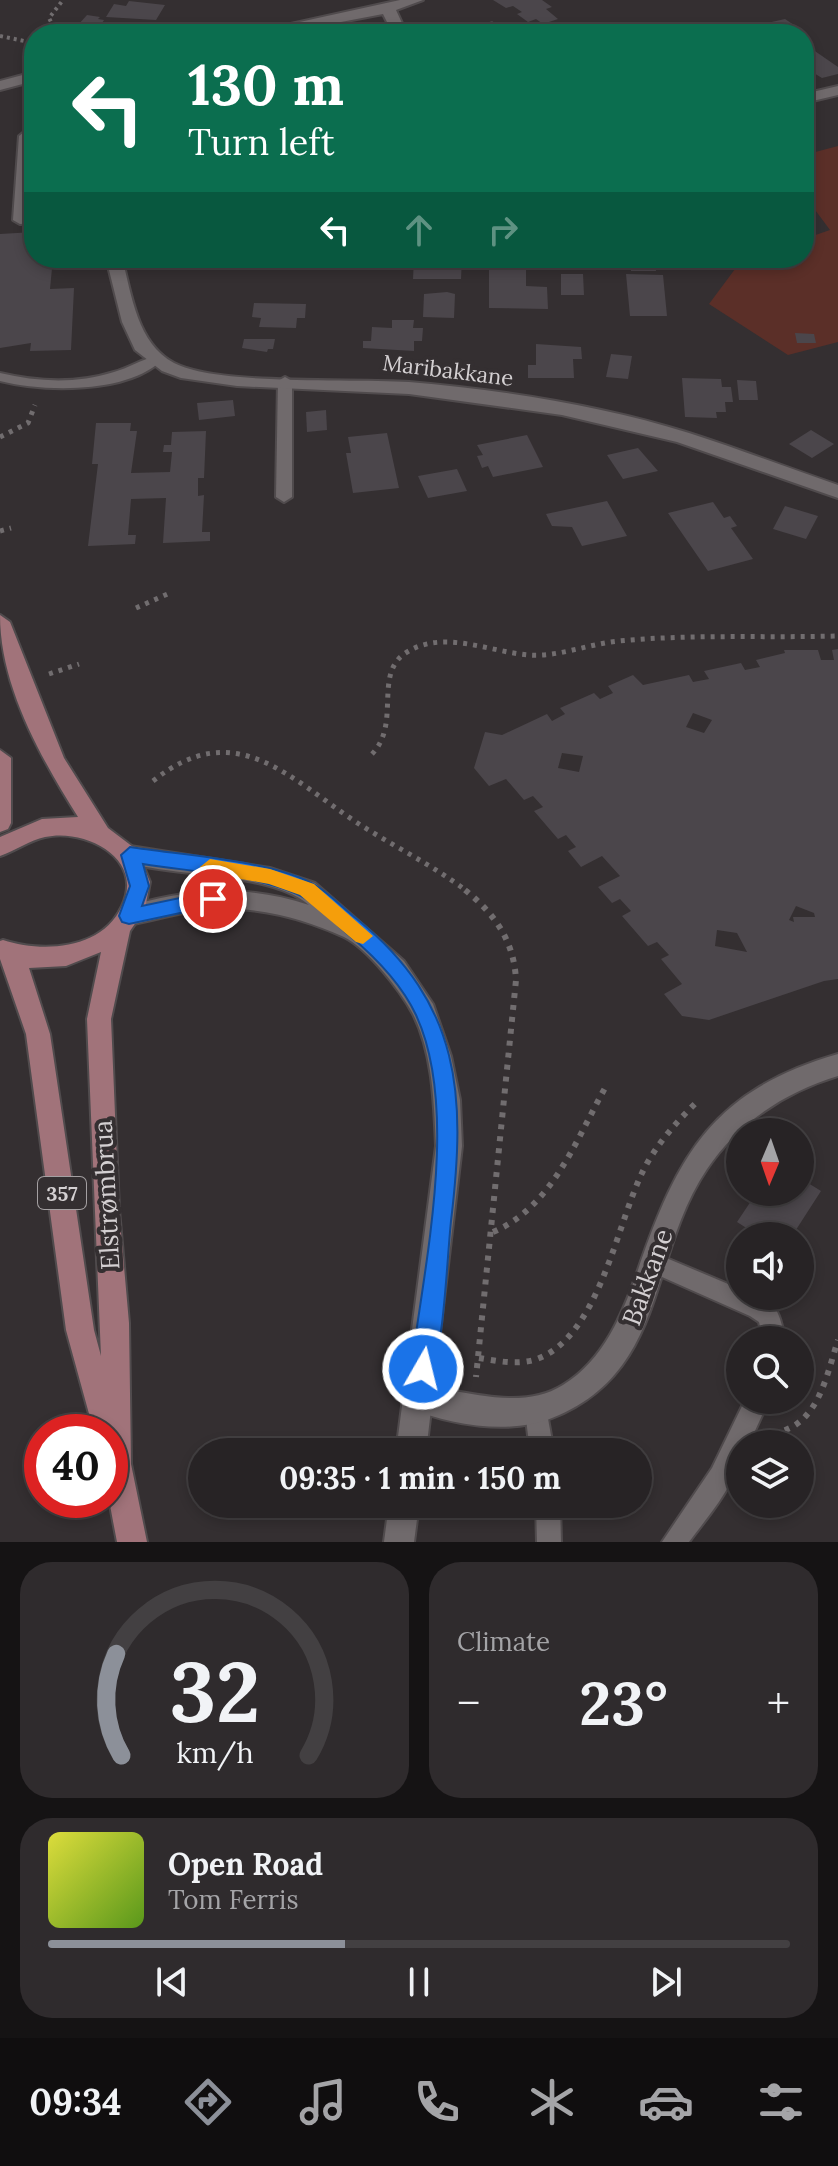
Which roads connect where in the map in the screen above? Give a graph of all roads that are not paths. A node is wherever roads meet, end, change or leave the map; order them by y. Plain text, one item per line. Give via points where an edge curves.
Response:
1 (416, 0) edge
2 (388, 9) junction
3 (306, 24) edge
4 (395, 24) edge
5 (24, 71) edge
6 (0, 74) edge
7 (24, 79) edge
8 (0, 86) edge
9 (835, 94) edge
10 (814, 97) edge
11 (24, 153) edge
12 (24, 220) edge
13 (117, 268) edge
14 (155, 360) junction
15 (0, 377) edge
16 (285, 381) junction
17 (838, 492) edge
18 (284, 497) dead end
19 (0, 622) edge
20 (0, 758) edge
21 (0, 823) edge
22 (99, 831) junction
23 (0, 847) edge
24 (130, 855) junction
25 (124, 923) junction
26 (363, 936) junction
27 (6, 952) edge
28 (838, 1065) edge
29 (652, 1262) junction
30 (771, 1326) edge
31 (419, 1398) junction
32 (537, 1410) junction
33 (103, 1414) edge
34 (114, 1414) edge
35 (752, 1414) edge
36 (413, 1438) edge
37 (540, 1438) edge
38 (127, 1518) edge
39 (402, 1518) edge
40 (548, 1518) edge
41 (132, 1542) edge
42 (399, 1542) edge
43 (549, 1542) edge
44 (674, 1542) edge

1 - 2 street
2 - 3 street
2 - 4 street
5 - 6 street
7 - 8 street
9 - 10 street
11 - 12 lane via 20,220
13 - 14 street via 131,322
14 - 15 lane via 105,380 42,385
14 - 16 street, Maribakkane via 211,379
16 - 17 street, Maribakkane via 409,388 610,418 682,437
16 - 18 lane
19 - 22 main road via 54,760
20 - 21 main road
22 - 23 main road via 54,826
22 - 24 main road
24 - 25 main road, 357 via 139,886
24 - 26 street via 270,877 307,890
25 - 26 street via 213,899 295,909
25 - 27 main road, 357 via 87,951 68,957
25 - 34 main road, Elstrømbrua / 357 via 105,976 99,1019 115,1323
26 - 31 street via 395,968 424,1011 447,1100 442,1223
27 - 33 main road, Elstrømbrua / 357 via 38,1034 80,1330
28 - 29 street, Bakkane via 783,1085 724,1129 700,1155 684,1184
29 - 30 lane via 758,1308 769,1316
29 - 32 street, Bakkane via 625,1338 608,1364 574,1395
31 - 32 street, Bakkane via 509,1412
31 - 36 street
32 - 37 lane
35 - 44 lane via 721,1477
38 - 41 main road, Elstrømbrua / 357
39 - 42 street
40 - 43 lane

